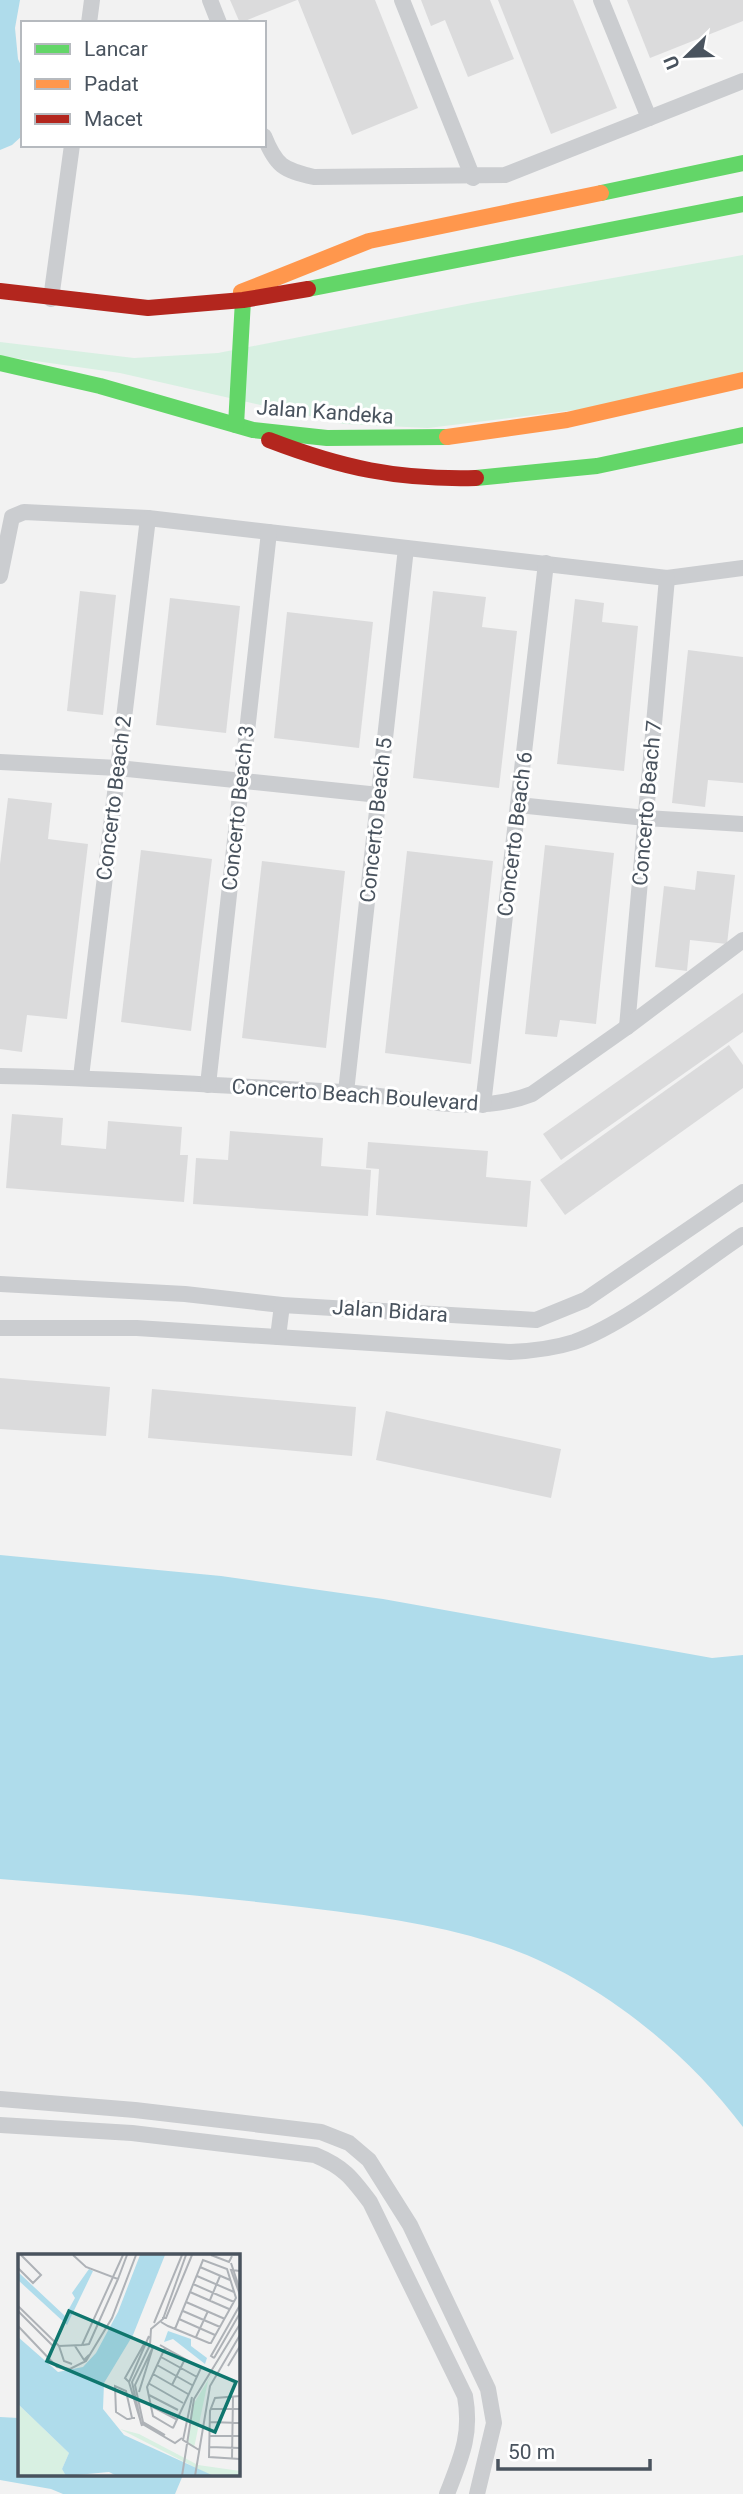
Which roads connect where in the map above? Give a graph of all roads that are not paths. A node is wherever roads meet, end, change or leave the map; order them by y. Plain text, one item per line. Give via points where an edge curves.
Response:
1 (92, 0) edge
2 (209, 0) edge
3 (402, 0) edge
4 (601, 0) edge
5 (89, 21) edge
6 (218, 21) edge
7 (743, 81) edge
8 (649, 118) junction
9 (266, 141) edge
10 (72, 147) edge
11 (743, 163) edge
12 (473, 178) junction
13 (743, 204) edge
14 (0, 291) edge
15 (51, 299) junction
16 (243, 300) junction
17 (208, 304) junction
18 (0, 363) edge
19 (743, 380) edge
20 (212, 418) junction
21 (236, 425) junction
22 (743, 435) edge
23 (148, 518) junction
24 (268, 532) junction
25 (406, 548) junction
26 (546, 563) junction
27 (743, 568) edge
28 (0, 576) edge
29 (667, 578) junction
30 (0, 761) edge
31 (118, 768) junction
32 (241, 783) junction
33 (379, 795) junction
34 (518, 805) junction
35 (646, 818) junction
36 (743, 824) edge
37 (743, 940) edge
38 (627, 1027) junction
39 (0, 1076) edge
40 (81, 1077) junction
41 (208, 1085) junction
42 (346, 1093) junction
43 (483, 1105) junction
44 (743, 1192) edge
45 (743, 1235) edge
46 (0, 1284) edge
47 (282, 1305) junction
48 (536, 1320) junction
49 (0, 1328) edge
50 (278, 1337) junction
51 (541, 1351) junction
52 (0, 2099) edge
53 (0, 2125) edge
54 (447, 2494) edge
55 (477, 2494) edge

1 - 5 street
2 - 6 street
3 - 12 street
4 - 8 street
7 - 8 street
8 - 12 street via 505,176
9 - 12 street via 274,160 291,172 314,177
10 - 15 street
11 - 17 main road via 369,242
13 - 16 main road
14 - 15 main road
15 - 17 main road via 148,308
16 - 17 main road
16 - 21 main road
18 - 20 main road, Jalan Kandeka via 74,378
19 - 21 main road, Jalan Kandeka via 612,414 444,439 332,437
20 - 21 main road, Jalan Kandeka
20 - 22 main road via 351,468 431,478 553,475
23 - 24 street
23 - 28 street via 24,512 12,517
23 - 31 street, Concerto Beach 2
24 - 25 street
24 - 32 street, Concerto Beach 3
25 - 26 street
25 - 33 street, Concerto Beach 5
26 - 29 street
26 - 34 street, Concerto Beach 6
27 - 29 street
29 - 35 street, Concerto Beach 7
30 - 31 street
31 - 32 street
31 - 40 street, Concerto Beach 2
32 - 33 street
32 - 41 street, Concerto Beach 3
33 - 42 street, Concerto Beach 5
34 - 35 street
34 - 43 street, Concerto Beach 6
35 - 36 street
35 - 38 street, Concerto Beach 7
37 - 38 street, Concerto Beach Boulevard
38 - 43 street, Concerto Beach Boulevard via 532,1094
39 - 40 street, Concerto Beach Boulevard
40 - 41 street, Concerto Beach Boulevard
41 - 42 street, Concerto Beach Boulevard
42 - 43 street, Concerto Beach Boulevard
44 - 48 street, Jalan Bidara via 584,1300
45 - 51 street, Jalan Bidara via 605,1328
46 - 47 street, Jalan Bidara via 185,1294
47 - 48 street, Jalan Bidara
47 - 50 street
48 - 51 street
49 - 50 street, Jalan Bidara via 138,1328
50 - 51 street, Jalan Bidara
52 - 55 street via 321,2132 349,2143 369,2160 410,2225 488,2389 494,2423
53 - 54 street via 132,2133 315,2155 337,2164 370,2202 465,2396 470,2423

